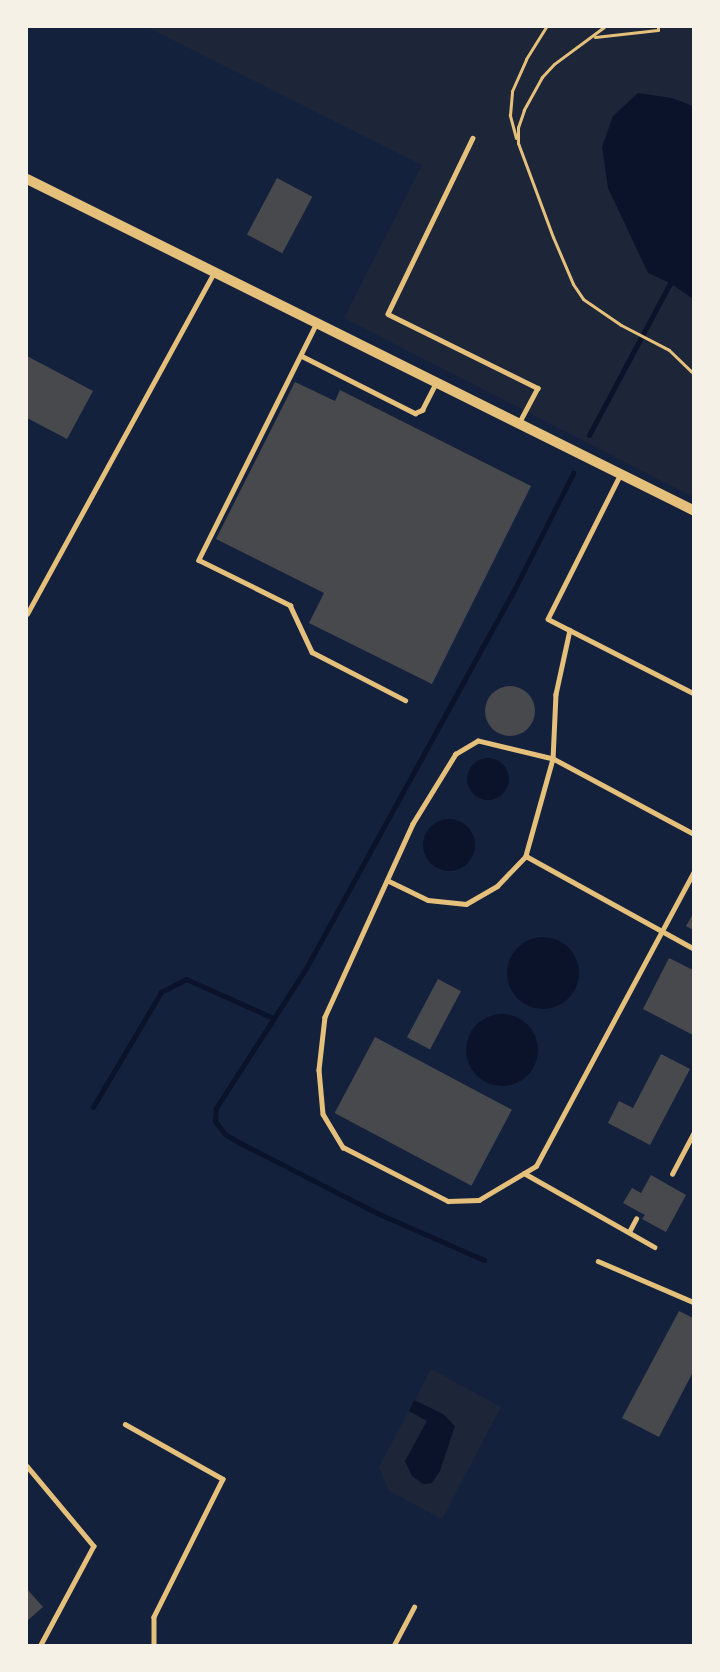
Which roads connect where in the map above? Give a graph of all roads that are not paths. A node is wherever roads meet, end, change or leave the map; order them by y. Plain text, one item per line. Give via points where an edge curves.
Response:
1 (473, 138) dead end
2 (27, 179) edge
3 (214, 272) junction
4 (317, 323) junction
5 (302, 356) junction
6 (436, 382) junction
7 (519, 423) junction
8 (621, 474) junction
9 (693, 510) edge
10 (27, 614) edge
11 (570, 630) junction
12 (693, 693) edge
13 (405, 700) dead end
14 (553, 759) junction
15 (693, 834) edge
16 (526, 856) junction
17 (693, 873) edge
18 (388, 881) junction
19 (662, 932) junction
20 (693, 948) edge
21 (693, 1134) edge
22 (524, 1173) junction
23 (672, 1174) dead end
24 (636, 1219) dead end
25 (629, 1232) junction
26 (655, 1247) dead end
27 (598, 1261) dead end
28 (693, 1302) edge
29 (125, 1425) dead end
30 (27, 1466) edge
31 (414, 1607) dead end
32 (41, 1645) edge
33 (154, 1645) edge
34 (394, 1645) edge

1 - 7 lane via 388,314 538,388
2 - 3 street
3 - 4 street
3 - 10 lane
4 - 5 lane
4 - 6 street
5 - 6 lane via 415,412 422,410
5 - 13 lane via 199,560 290,605 312,652
6 - 7 street
7 - 8 street
8 - 9 street
8 - 11 lane via 548,619
11 - 12 lane
11 - 14 lane via 556,694
14 - 15 lane
14 - 16 lane
14 - 18 lane via 478,741 456,754 413,824
16 - 18 lane via 497,886 466,904 428,900
16 - 19 lane
17 - 19 lane
18 - 22 lane via 325,1017 319,1070 322,1114 343,1147 448,1201 479,1200
19 - 20 lane
19 - 22 lane via 536,1166
21 - 23 lane
22 - 25 lane
24 - 25 lane
25 - 26 lane
27 - 28 lane
29 - 33 lane via 223,1479 154,1617
30 - 32 lane via 94,1546
31 - 34 lane

